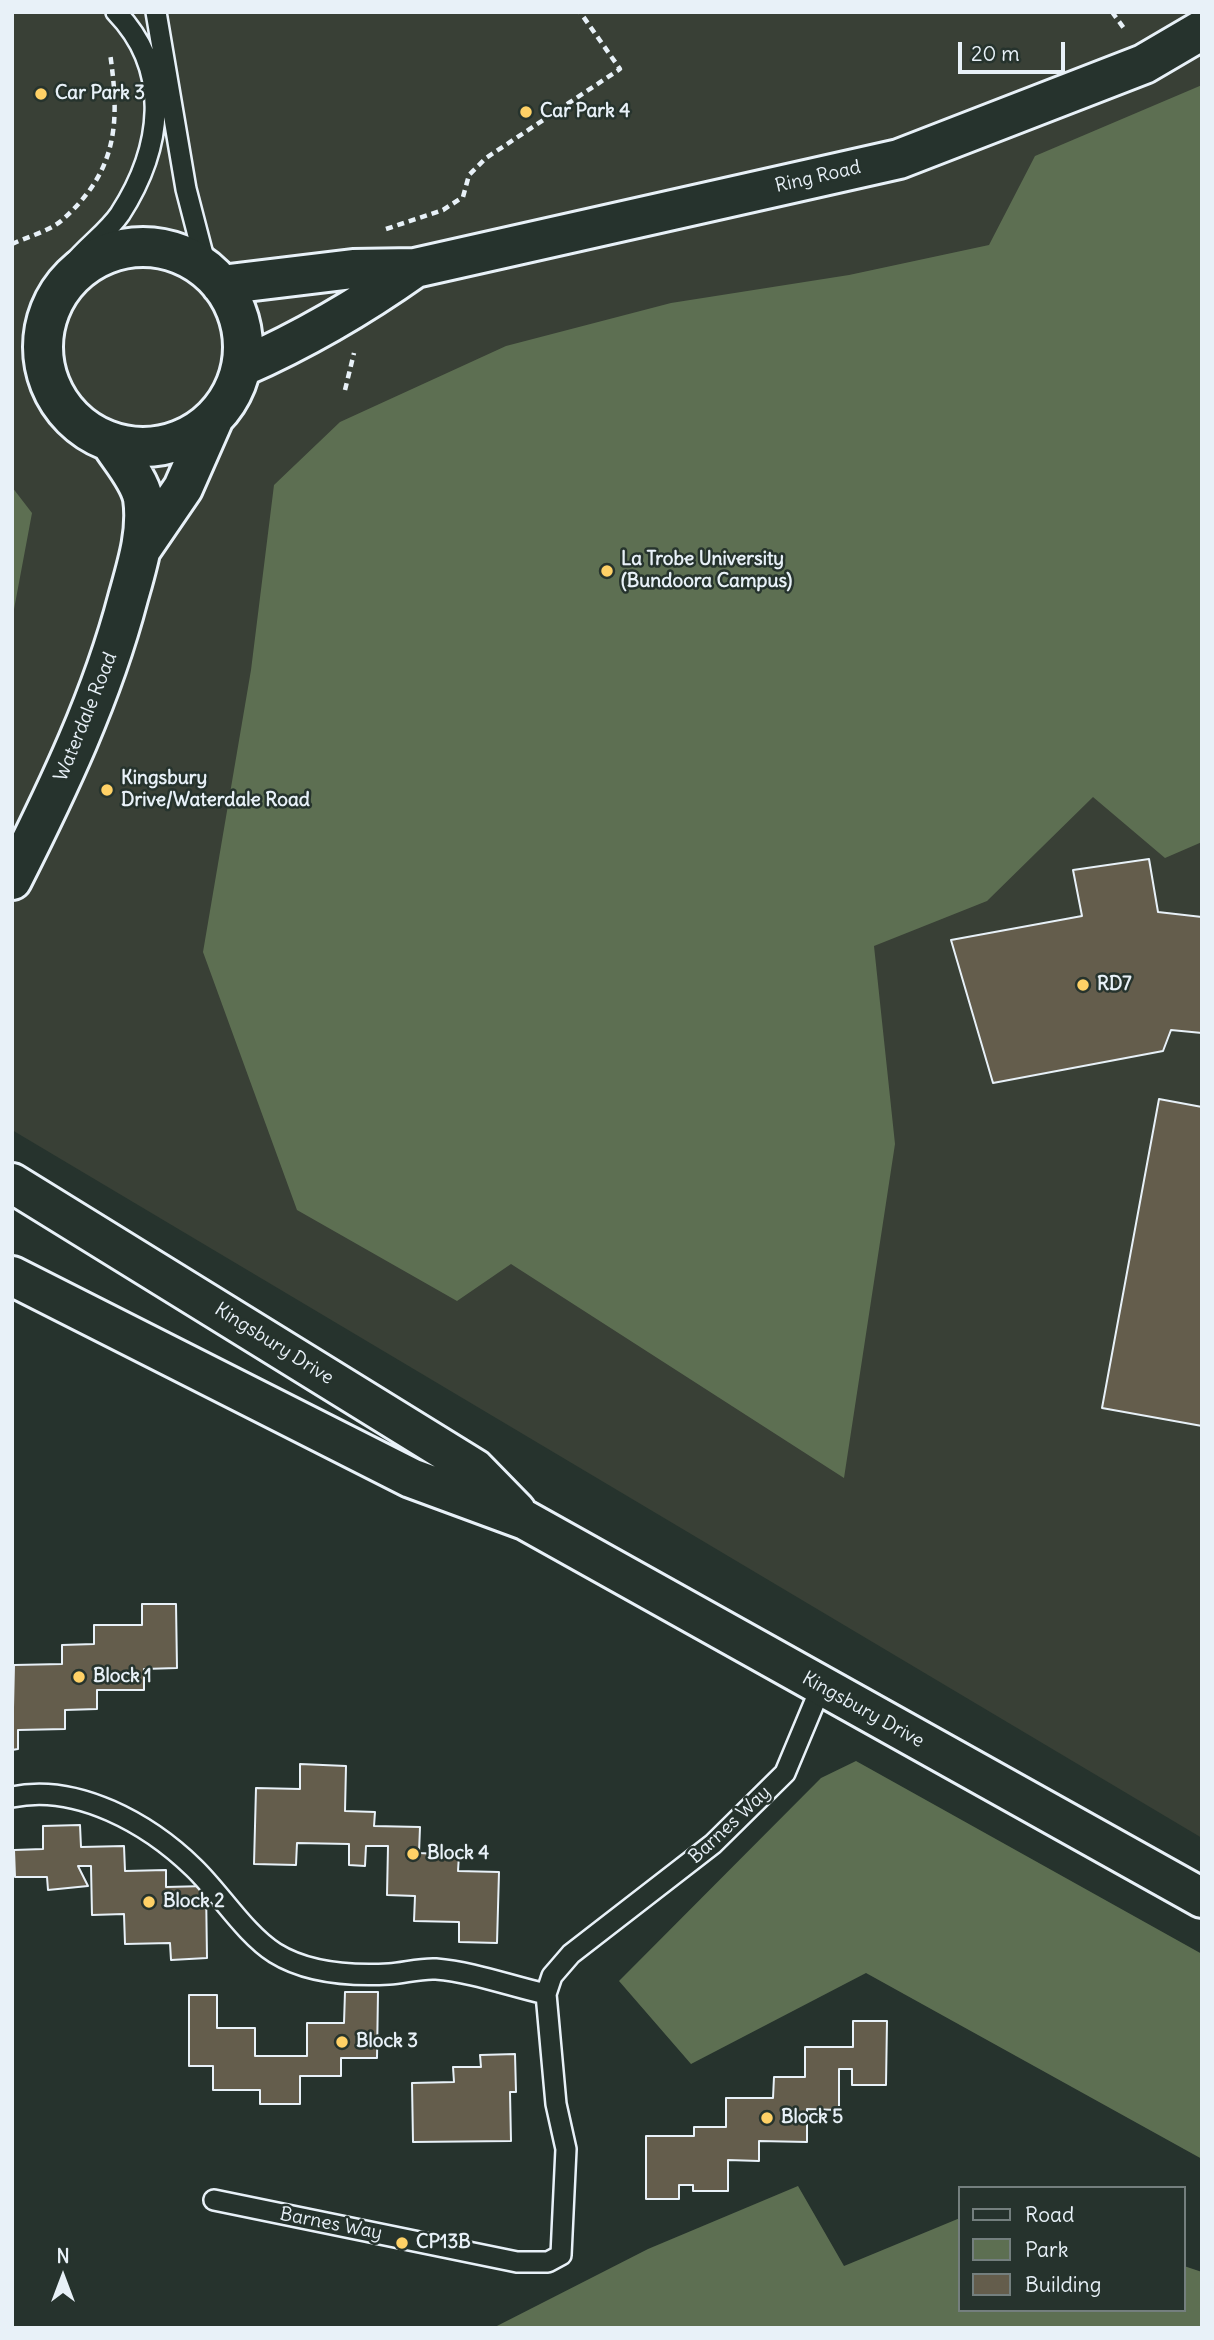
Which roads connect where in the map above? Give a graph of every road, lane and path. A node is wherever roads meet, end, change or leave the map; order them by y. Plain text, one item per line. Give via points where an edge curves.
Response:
1 (116, 12) edge
2 (156, 12) edge
3 (580, 12) edge
4 (1202, 30) edge
5 (109, 47) dead end
6 (12, 244) edge
7 (415, 268) junction
8 (353, 269) junction
9 (214, 278) junction
10 (61, 289) junction
11 (361, 306) junction
12 (27, 346) edge
13 (242, 367) junction
14 (345, 390) dead end
15 (213, 420) junction
16 (111, 443) junction
17 (142, 548) junction
18 (12, 880) edge
19 (12, 1183) edge
20 (12, 1276) edge
21 (525, 1520) junction
22 (821, 1687) junction
23 (12, 1797) edge
24 (1202, 1898) edge
25 (546, 1994) junction
26 (214, 2200) dead end

1 - 10 lane via 150,63 155,130 145,167 119,216 71,266
2 - 9 lane via 186,189
3 - 8 path via 620,69 486,158 469,176 463,197 443,210 379,231 359,243 352,252
4 - 7 street, Ring Road via 1144,64 898,159
5 - 6 path via 117,103 110,154 96,180 60,222
7 - 8 street, Ring Road
7 - 11 street, Ring Road
8 - 9 street, Ring Road
9 - 10 street via 183,256 157,248 129,248 79,269
9 - 13 street via 236,310 243,338
10 - 12 street via 44,327
11 - 13 street, Ring Road
11 - 14 path
12 - 16 street via 74,421
13 - 15 street via 231,396
15 - 16 street via 190,436 165,445 138,448
15 - 17 street, Waterdale Road via 183,488
16 - 17 street, Waterdale Road via 140,489
17 - 18 street, Waterdale Road via 111,663
19 - 21 street, Kingsbury Drive via 475,1469
20 - 21 street, Kingsbury Drive via 411,1478
21 - 22 street, Kingsbury Drive
22 - 24 street, Kingsbury Drive
22 - 25 lane, Barnes Way via 785,1773 713,1844 571,1954 552,1976
23 - 25 lane via 31,1793 65,1796 101,1806 162,1841 194,1868 274,1952 317,1970 386,1974 436,1969
25 - 26 lane, Barnes Way via 556,2104 566,2149 561,2255 548,2262 517,2262

